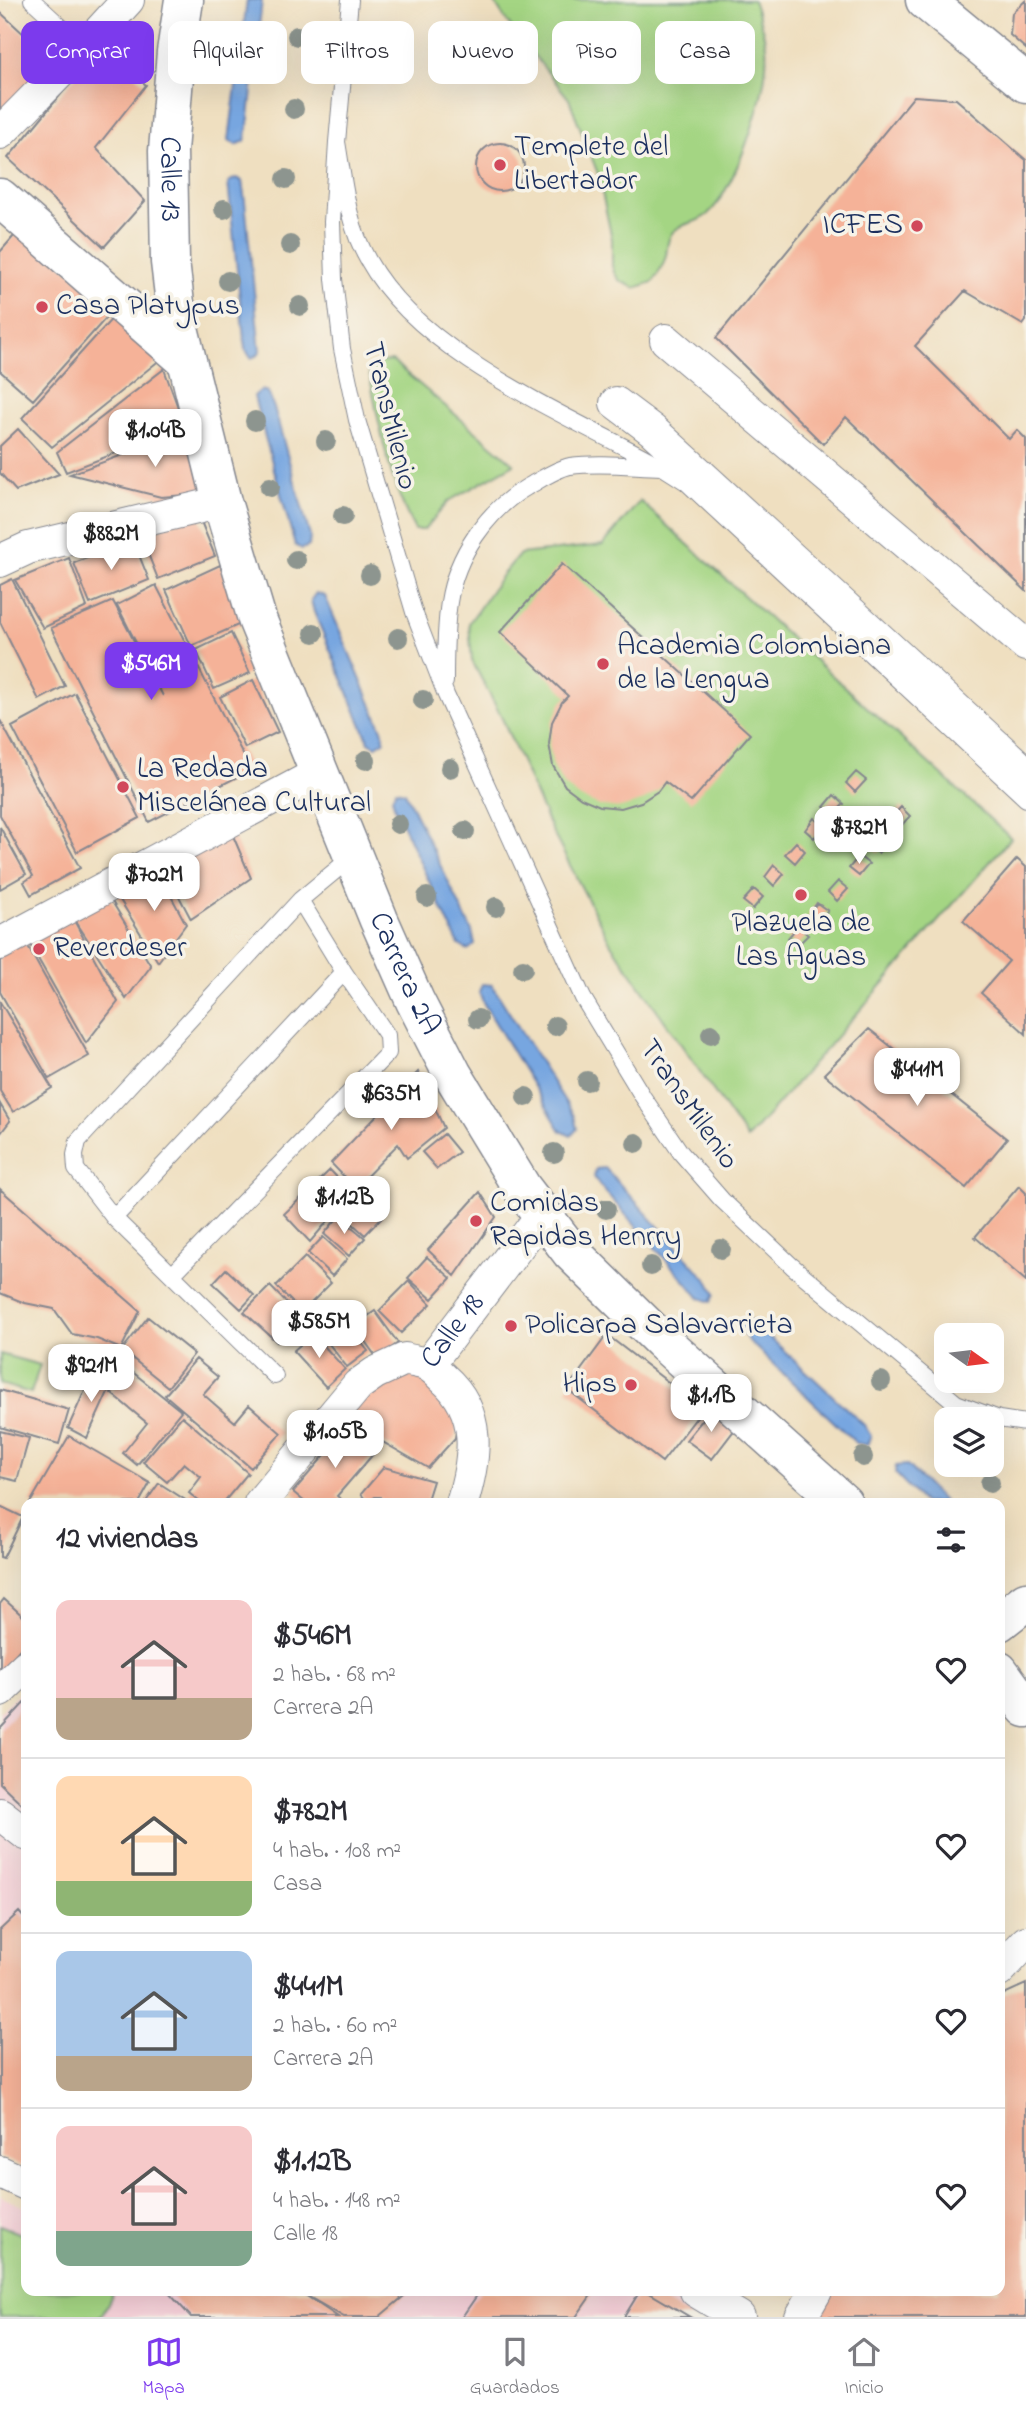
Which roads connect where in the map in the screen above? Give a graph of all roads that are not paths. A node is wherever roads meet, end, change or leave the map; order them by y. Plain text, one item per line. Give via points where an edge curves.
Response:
1 (32, 0) edge
2 (128, 0) edge
3 (184, 0) edge
4 (350, 0) edge
5 (949, 7) edge
6 (55, 21) edge
7 (109, 21) edge
8 (1026, 83) edge
9 (48, 84) edge
10 (0, 133) edge
11 (337, 142) junction
12 (0, 198) edge
13 (666, 341) dead end
14 (186, 360) junction
15 (616, 403) dead end
16 (664, 468) junction
17 (222, 502) junction
18 (0, 561) edge
19 (1026, 645) edge
20 (446, 695) junction
21 (319, 773) junction
22 (1026, 773) edge
23 (1026, 799) edge
24 (353, 856) junction
25 (300, 900) junction
26 (0, 944) edge
27 (344, 972) junction
28 (542, 1214) junction
29 (114, 1218) junction
30 (172, 1275) junction
31 (428, 1365) junction
32 (275, 1376) dead end
33 (1026, 1423) edge
34 (264, 1498) edge
35 (463, 1498) edge
36 (837, 1498) edge
37 (1026, 1601) edge
38 (1005, 1617) edge
39 (21, 1671) edge
40 (1005, 1679) edge
41 (0, 1691) edge
42 (1026, 1708) edge
43 (0, 1814) edge
44 (21, 1830) edge
45 (1026, 1942) edge
46 (1005, 1965) edge
47 (0, 2172) edge
48 (21, 2182) edge
49 (704, 2296) edge
50 (813, 2296) edge
51 (739, 2317) edge
52 (801, 2317) edge

1 - 6 lane
2 - 7 street
3 - 14 street, Calle 13 via 168,151 170,262
4 - 11 lane, TransMilenio
5 - 8 street
9 - 10 street
11 - 16 lane, TransMilenio via 347,205 357,234 366,258 393,295 473,365
11 - 20 lane, TransMilenio via 332,222 342,349 357,421 415,612
12 - 14 street
13 - 19 street
14 - 17 street, Carrera 2A
15 - 22 street via 662,439
16 - 20 lane, TransMilenio via 568,466 516,493 494,513 475,536 449,600
16 - 23 lane, TransMilenio via 686,482
17 - 18 street via 28,548
17 - 21 street, Carrera 2A via 257,619
20 - 33 lane, TransMilenio via 583,998 681,1153 722,1200 792,1266 956,1403 999,1419
21 - 24 street, Carrera 2A
21 - 26 street
24 - 25 lane
24 - 28 street, Carrera 2A via 415,1001 447,1063
25 - 27 lane
25 - 29 lane via 78,1141 76,1169
27 - 29 lane
27 - 30 lane via 387,1035 388,1054
28 - 31 street, Calle 18
28 - 36 street, Carrera 2A via 571,1251 634,1314
29 - 30 lane
30 - 32 lane
31 - 34 street, Calle 18 via 405,1359 358,1385
31 - 35 street via 454,1388 470,1419 472,1453
37 - 38 street
39 - 41 street
40 - 42 street
43 - 44 street
45 - 46 street
47 - 48 street
49 - 51 street
50 - 52 street

